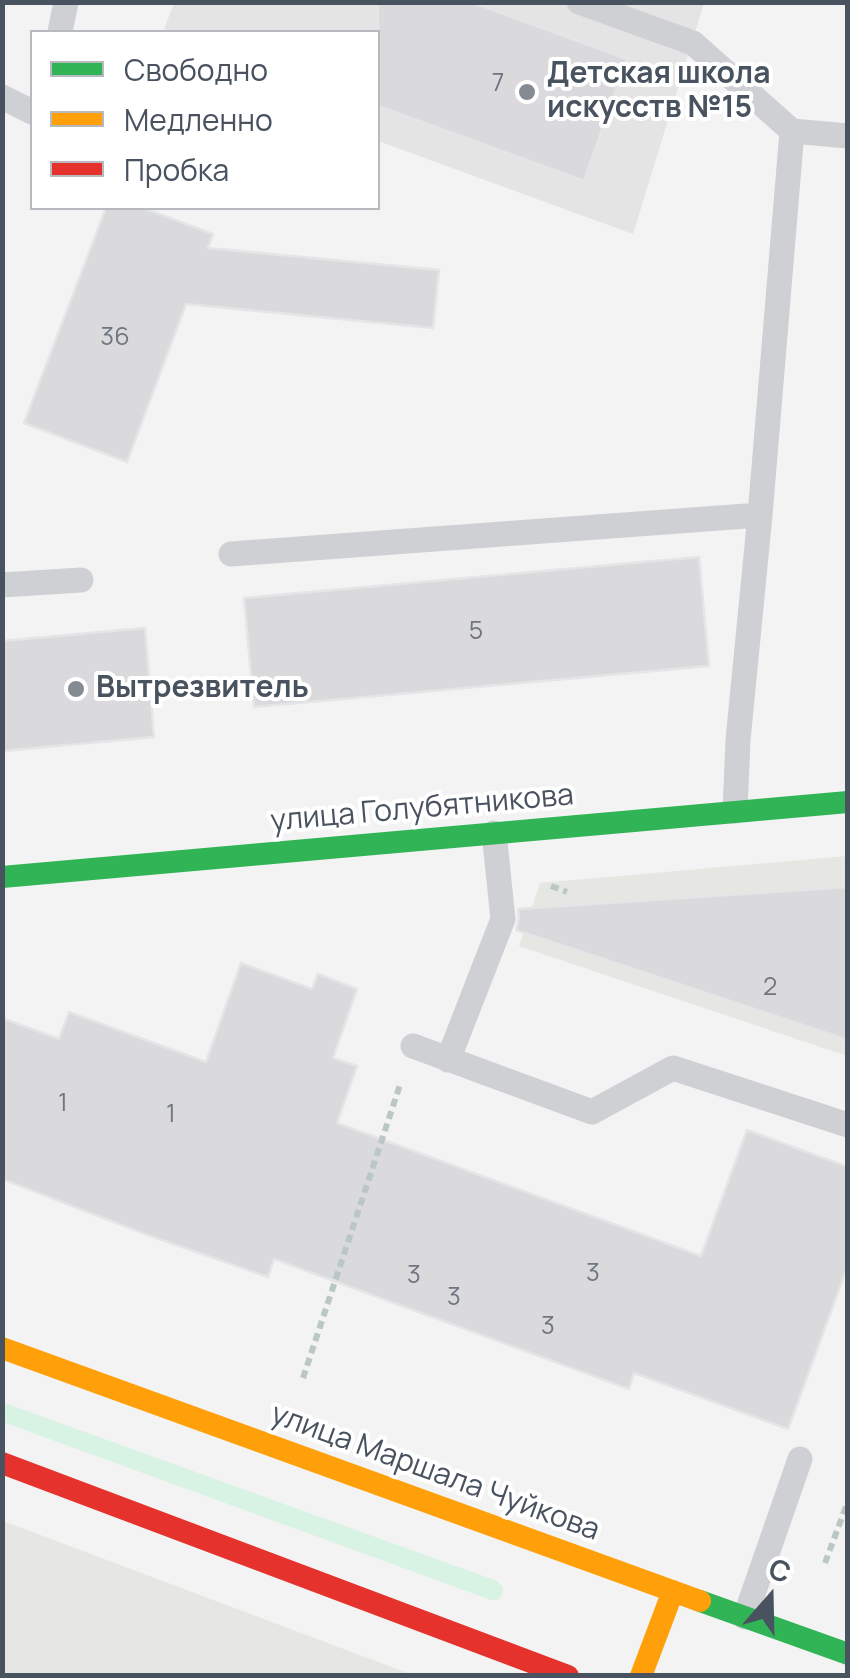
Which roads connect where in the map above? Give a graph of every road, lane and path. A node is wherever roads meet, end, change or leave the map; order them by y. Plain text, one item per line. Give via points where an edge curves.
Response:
1 (66, 2) edge
2 (579, 2) edge
3 (60, 30) edge
4 (2, 98) edge
5 (30, 111) edge
6 (792, 131) junction
7 (848, 136) edge
8 (760, 515) junction
9 (230, 554) dead end
10 (81, 580) dead end
11 (2, 585) edge
12 (848, 802) edge
13 (736, 812) junction
14 (494, 833) junction
15 (2, 876) edge
16 (413, 1046) dead end
17 (448, 1060) junction
18 (848, 1125) edge
19 (2, 1348) edge
20 (800, 1459) dead end
21 (2, 1464) edge
22 (848, 1501) edge
23 (824, 1562) dead end
24 (673, 1591) junction
25 (745, 1617) junction
26 (848, 1654) edge
27 (568, 1676) edge
28 (640, 1676) edge

1 - 3 lane
2 - 6 lane via 693,44
4 - 5 lane
6 - 7 lane
6 - 8 lane
8 - 9 lane
8 - 13 lane
10 - 11 lane
12 - 13 main road, улица Голубятникова
13 - 14 main road, улица Голубятникова
14 - 15 main road, улица Голубятникова
14 - 17 lane via 503,919
16 - 17 lane
17 - 18 lane via 592,1112 673,1068
19 - 24 main road, улица Маршала Чуйкова
20 - 25 lane
21 - 27 main road
22 - 23 path
24 - 25 main road, улица Маршала Чуйкова
24 - 28 main road
25 - 26 main road, улица Маршала Чуйкова

